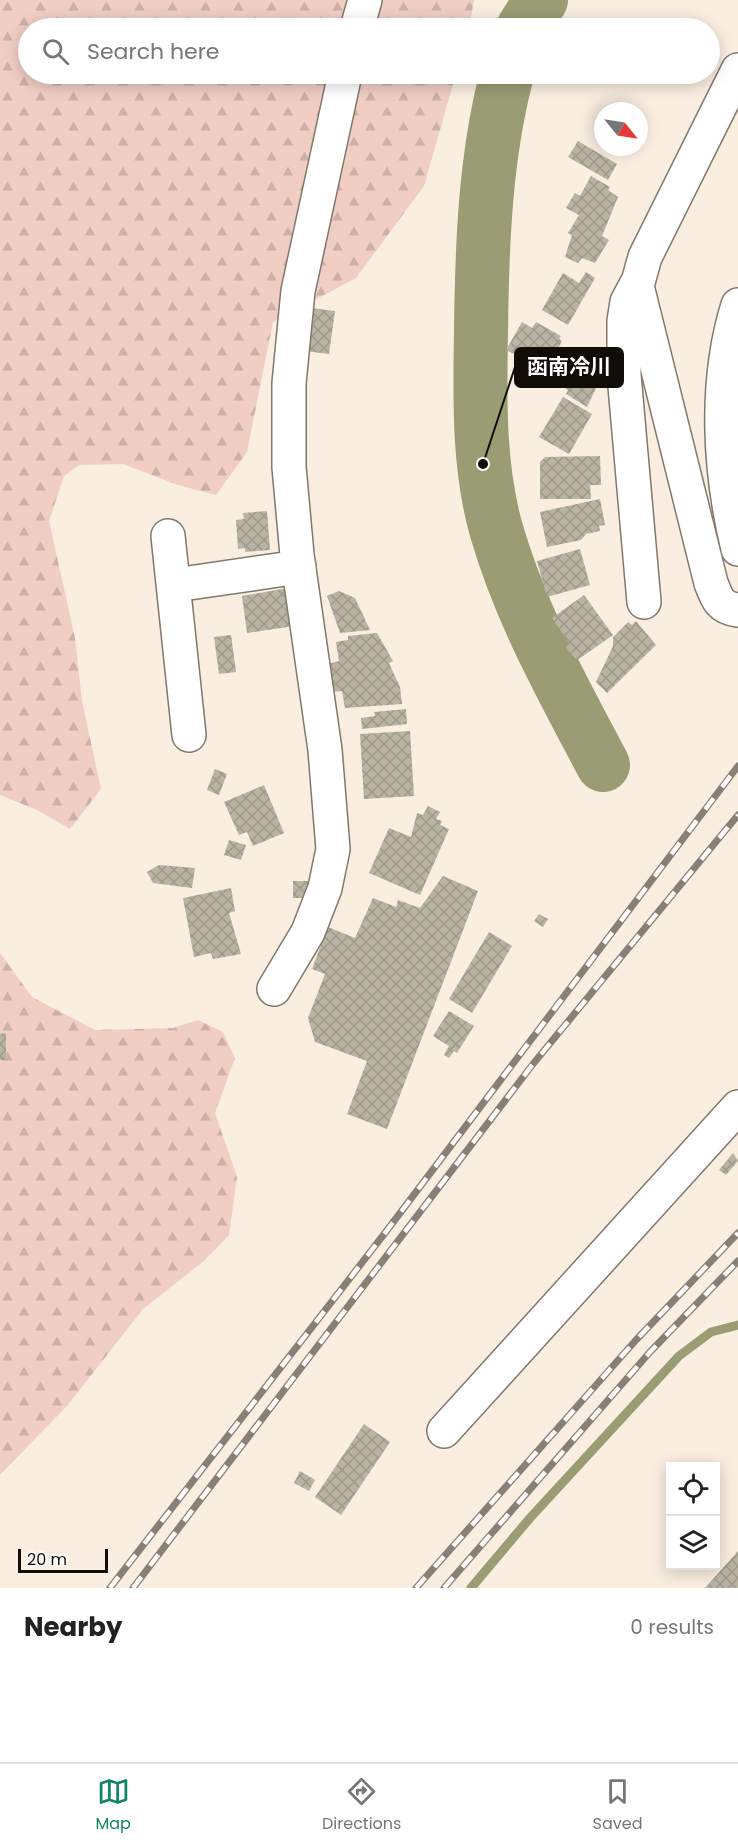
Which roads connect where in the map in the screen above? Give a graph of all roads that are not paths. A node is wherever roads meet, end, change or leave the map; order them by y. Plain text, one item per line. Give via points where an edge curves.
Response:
1 (365, 0) edge
2 (360, 18) edge
3 (738, 70) edge
4 (343, 84) edge
5 (638, 280) junction
6 (738, 305) edge
7 (168, 536) dead end
8 (738, 549) edge
9 (299, 567) junction
10 (175, 585) junction
11 (644, 602) dead end
12 (738, 610) edge
13 (189, 735) dead end
14 (274, 989) dead end
15 (738, 1107) edge
16 (444, 1431) dead end

1 - 2 street
3 - 5 street via 645,257
4 - 9 street via 298,291 292,343 289,467
5 - 11 street via 627,302 624,321 624,375
5 - 12 street via 662,393 711,583 718,602
6 - 8 street via 729,334 723,401 724,465
7 - 10 street
9 - 10 street
9 - 14 street via 325,750 333,849 325,888 308,932
10 - 13 street via 175,619
15 - 16 street

